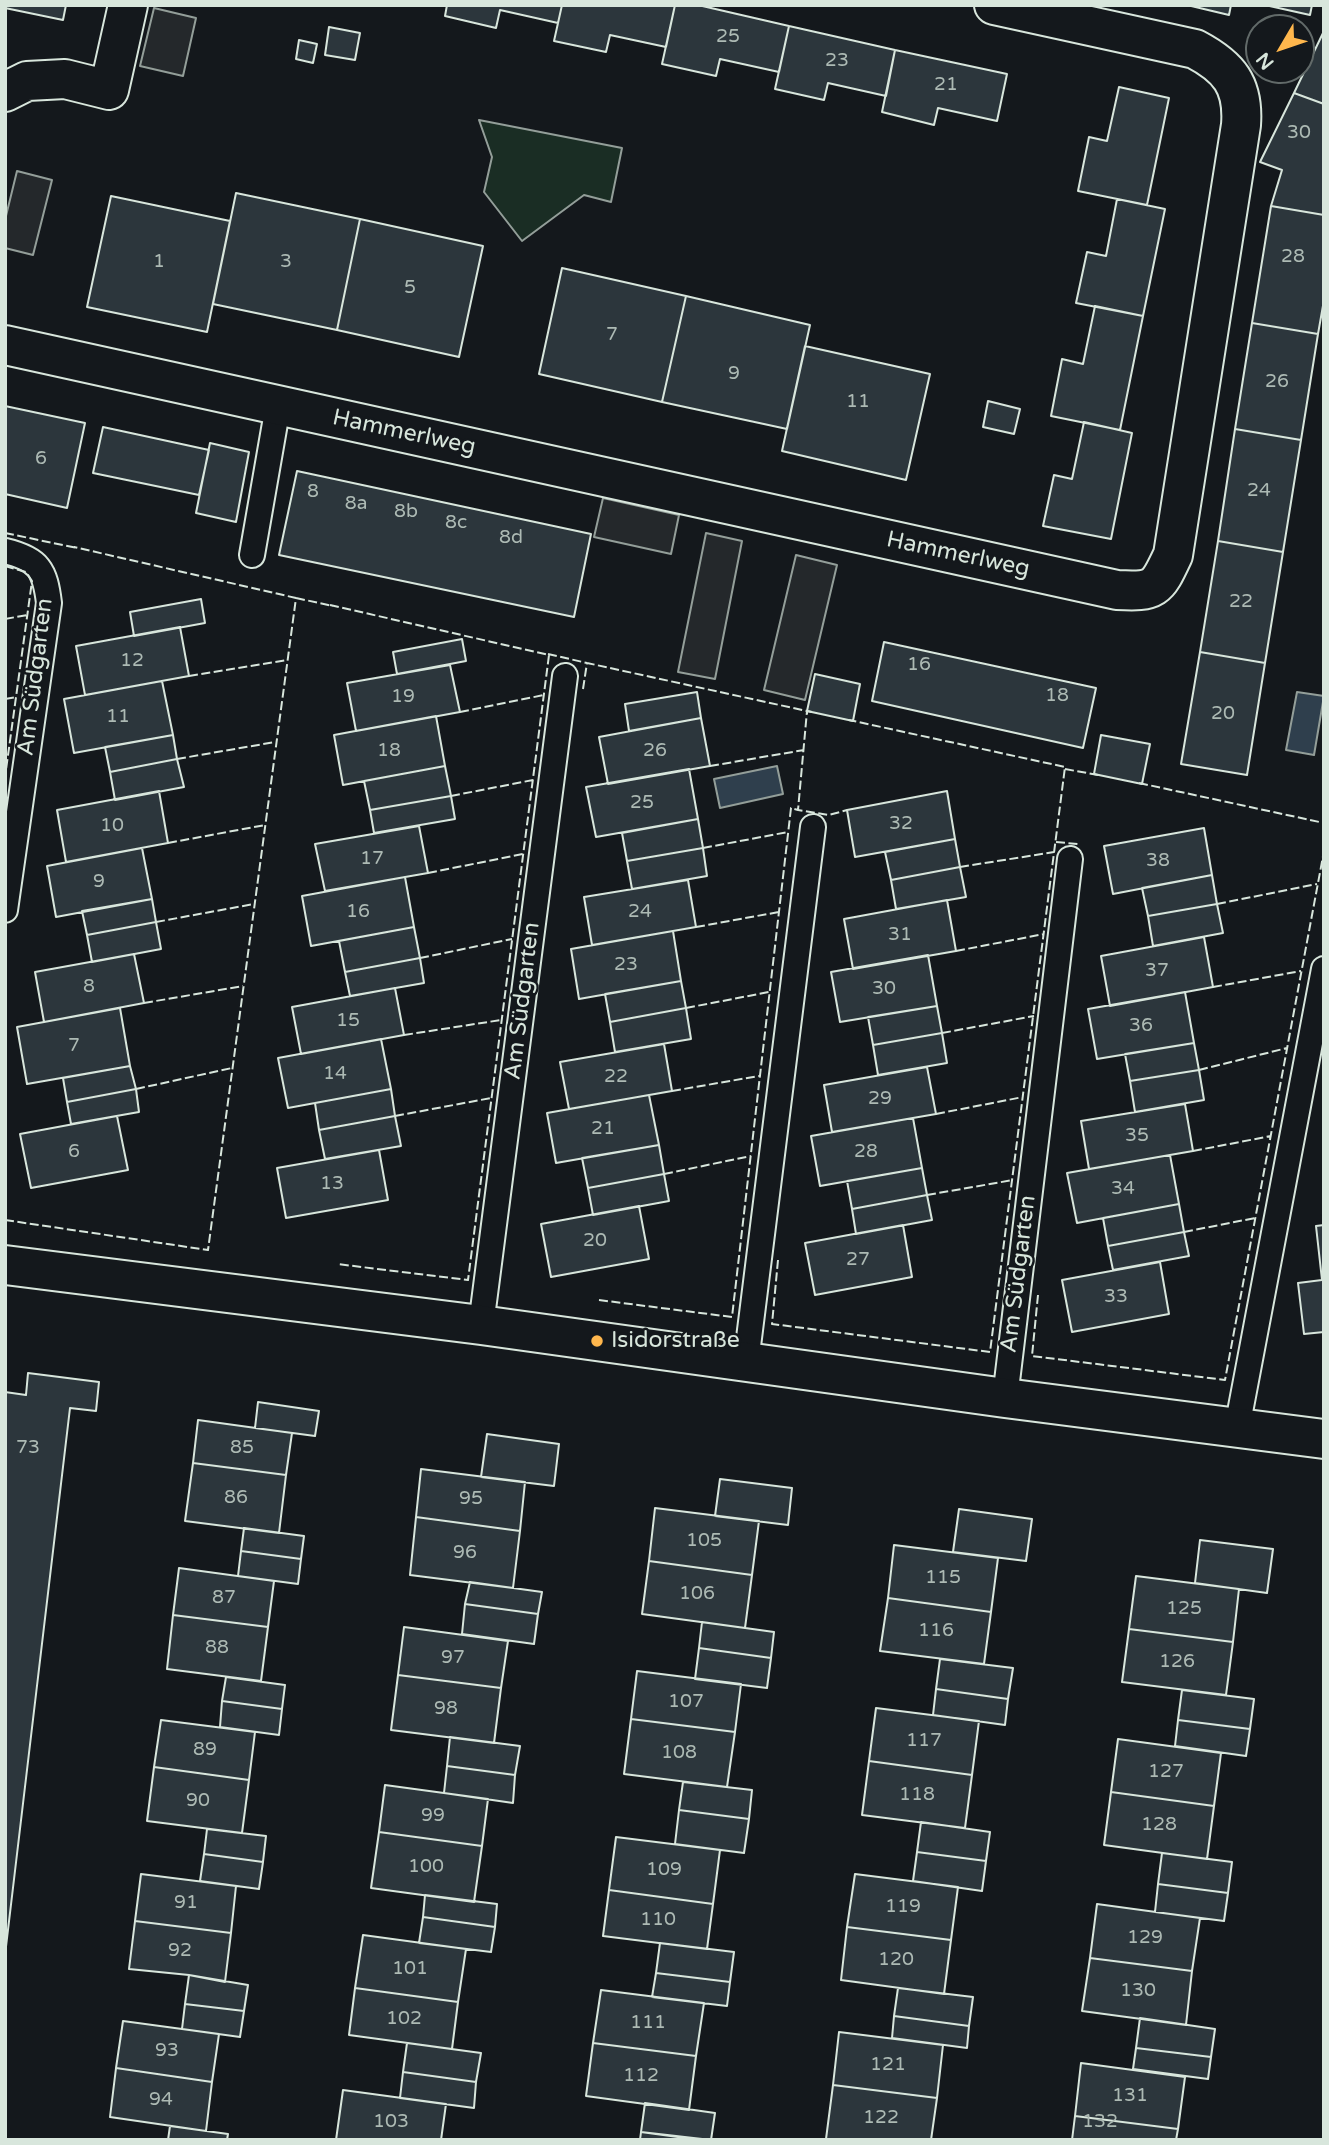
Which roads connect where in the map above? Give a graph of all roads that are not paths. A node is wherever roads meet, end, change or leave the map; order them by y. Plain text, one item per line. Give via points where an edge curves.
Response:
1 (128, 5) edge
2 (995, 5) edge
3 (5, 92) edge
4 (5, 345) edge
5 (278, 406) junction
6 (5, 551) edge
7 (252, 555) dead end
8 (565, 676) dead end
9 (813, 827) dead end
10 (1070, 859) dead end
11 (5, 910) edge
12 (1324, 969) edge
13 (5, 1265) edge
14 (481, 1325) junction
15 (746, 1362) junction
16 (1005, 1398) junction
17 (1237, 1427) junction
18 (1324, 1439) edge

1 - 3 street via 109,90 65,79 27,81
2 - 5 street, Hammerlweg via 1195,49 1217,61 1243,104 1173,555 1153,588 1117,590
4 - 5 street, Hammerlweg
5 - 7 lane
6 - 11 lane, Am Südgarten via 33,561 46,579 49,603
8 - 14 lane, Am Südgarten
9 - 15 lane
10 - 16 lane, Am Südgarten
12 - 17 lane
13 - 14 street
14 - 15 street
15 - 16 street
16 - 17 street
17 - 18 street

